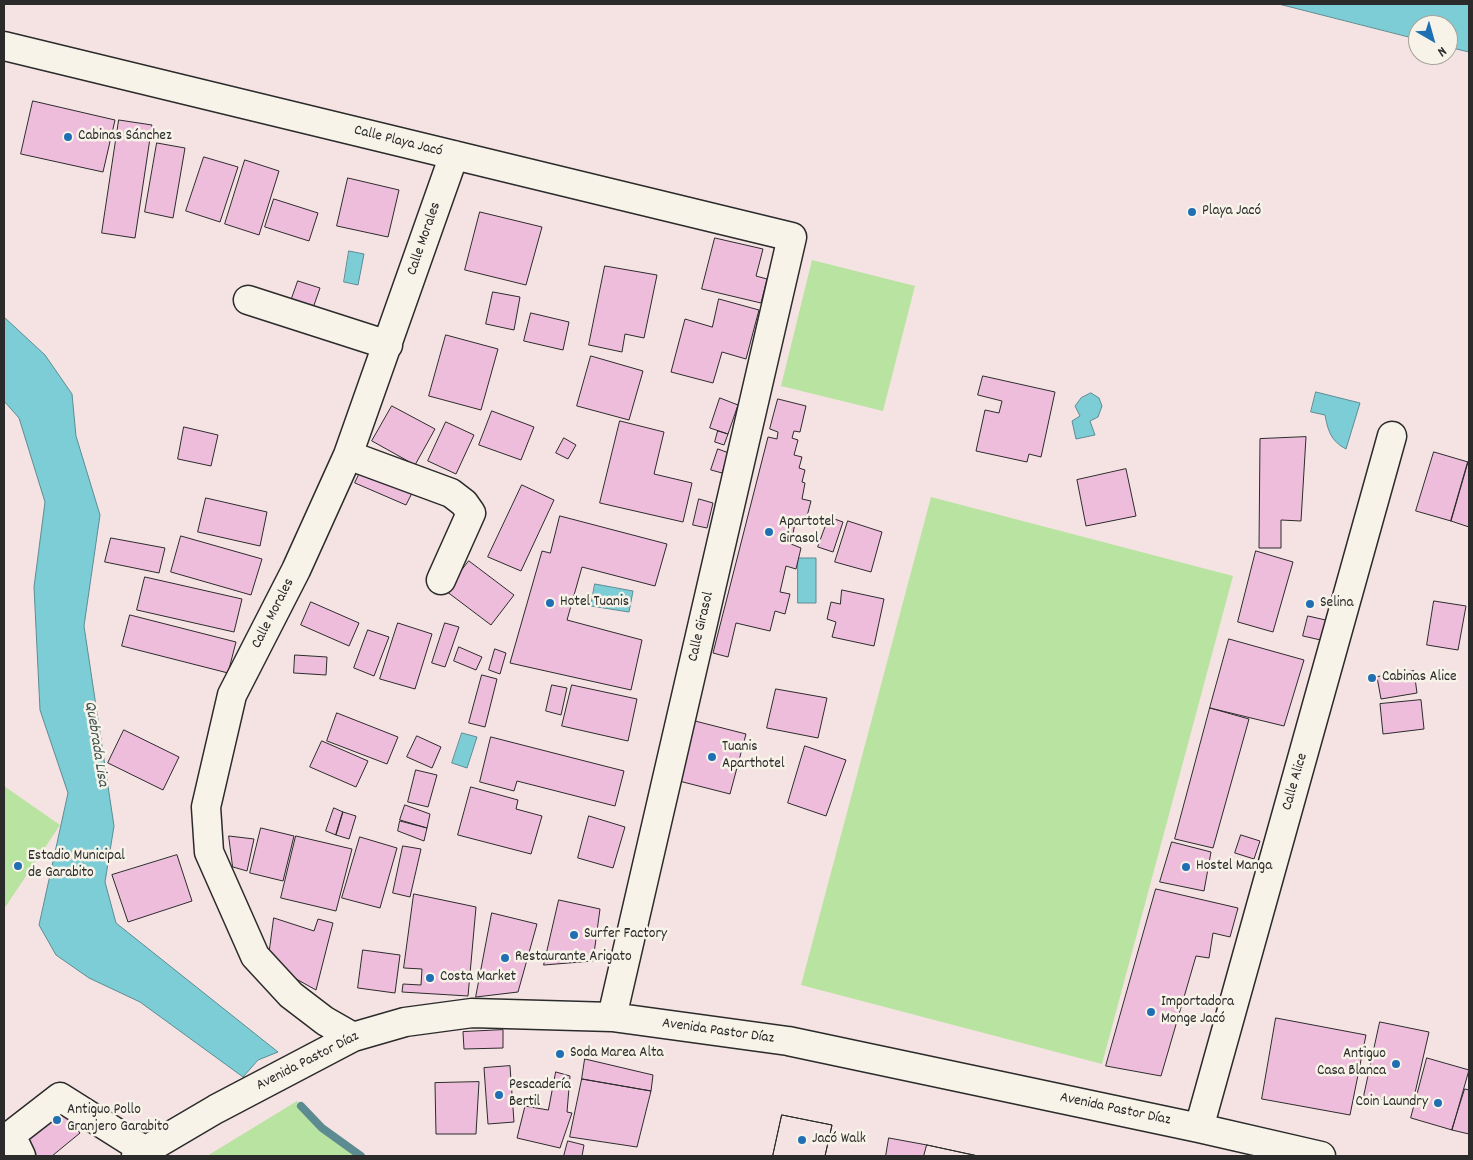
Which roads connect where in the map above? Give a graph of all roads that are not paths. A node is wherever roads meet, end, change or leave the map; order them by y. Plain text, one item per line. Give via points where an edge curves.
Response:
1 (4, 46) edge
2 (454, 155) junction
3 (792, 237) joint
4 (248, 300) dead end
5 (388, 345) junction
6 (1392, 436) dead end
7 (348, 455) junction
8 (441, 580) dead end
9 (612, 1017) junction
10 (353, 1037) junction
11 (1199, 1128) junction
12 (140, 1153) edge
13 (21, 1156) edge
14 (1321, 1156) edge

1 - 2 street, Calle Playa Jacó
2 - 3 street, Calle Playa Jacó
2 - 5 street, Calle Morales
3 - 9 street, Calle Girasol
4 - 5 street
5 - 7 street, Calle Morales
6 - 11 street, Calle Alice
7 - 8 street via 451,493 464,503 471,513
7 - 10 street, Calle Morales via 296,570 232,695 206,807 209,852 255,956 291,995
9 - 10 street, Avenida Pastor Díaz via 472,1013 405,1022
9 - 11 street, Avenida Pastor Díaz via 788,1041
10 - 12 street, Avenida Pastor Díaz
11 - 14 street, Avenida Pastor Díaz
12 - 13 street via 60,1097 12,1135

